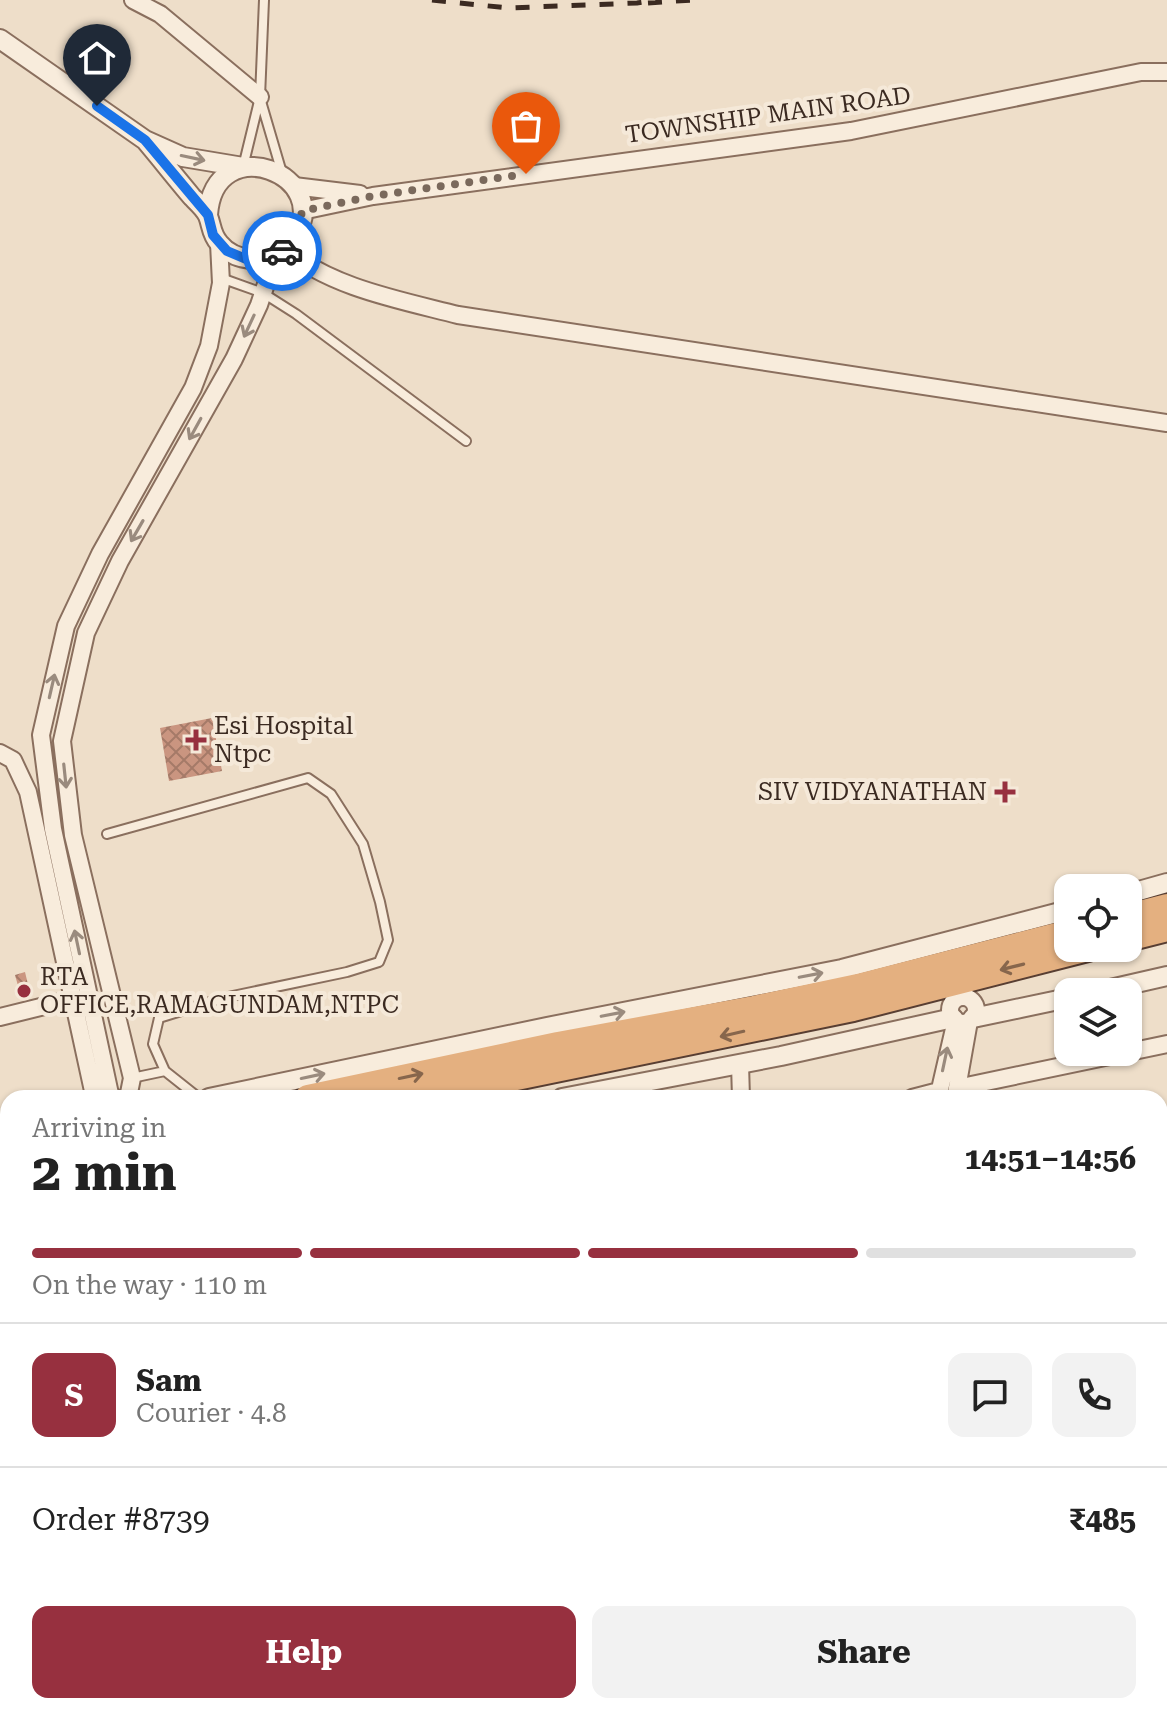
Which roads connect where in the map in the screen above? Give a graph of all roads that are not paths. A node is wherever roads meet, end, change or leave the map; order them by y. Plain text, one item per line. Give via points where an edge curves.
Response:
1 (133, 0) edge
2 (264, 0) edge
3 (0, 39) edge
4 (1167, 72) edge
5 (260, 97) junction
6 (145, 140) junction
7 (243, 167) junction
8 (288, 181) junction
9 (373, 196) junction
10 (302, 211) junction
11 (208, 215) junction
12 (219, 243) junction
13 (281, 251) junction
14 (221, 278) junction
15 (263, 293) junction
16 (1167, 423) edge
17 (466, 441) dead end
18 (0, 753) edge
19 (107, 834) dead end
20 (1167, 883) edge
21 (1142, 890) edge
22 (1167, 907) edge
23 (1142, 913) edge
24 (1054, 918) edge
25 (1167, 928) edge
26 (1142, 934) edge
27 (1054, 938) edge
28 (1054, 954) edge
29 (960, 969) junction
30 (1167, 976) edge
31 (1142, 982) edge
32 (73, 999) junction
33 (1054, 1001) edge
34 (0, 1017) edge
35 (963, 1019) junction
36 (684, 1022) junction
37 (552, 1036) junction
38 (1167, 1044) edge
39 (740, 1064) junction
40 (165, 1071) junction
41 (132, 1078) junction
42 (93, 1090) edge
43 (111, 1090) edge
44 (130, 1090) edge
45 (189, 1090) edge
46 (253, 1090) edge
47 (339, 1090) edge
48 (455, 1090) edge
49 (607, 1090) edge
50 (741, 1090) edge
51 (941, 1090) edge
52 (956, 1090) edge
53 (969, 1090) edge

1 - 5 street via 160,14
2 - 5 lane
3 - 6 street
4 - 9 street, TOWNSHIP MAIN ROAD via 1141,72 851,131
5 - 7 lane
5 - 8 lane
6 -> 7 street via 183,157
6 - 11 street
7 - 8 street via 264,167
7 - 11 street via 217,185
8 - 9 street, TOWNSHIP MAIN ROAD
8 - 10 street
9 - 10 street, TOWNSHIP MAIN ROAD
10 - 13 street via 298,232
11 - 12 street
12 - 13 street via 246,259
12 - 14 street
13 - 15 street
13 - 16 street via 360,290 458,315
14 - 15 lane
43 -> 14 street via 53,829 41,735 66,626 193,388 209,346
15 - 17 lane
15 -> 41 street via 234,359 120,561 86,633 62,741 73,835
18 - 32 street via 13,760 28,792
19 - 40 lane via 308,778 331,794 363,844 380,902 388,940 379,962 159,1018 153,1044
20 - 21 street
22 - 23 highway
24 - 29 street
25 - 26 highway
27 - 29 highway
28 -> 29 highway
29 - 35 street via 976,1010
29 - 36 highway
30 - 31 street
32 - 34 street
32 - 42 street
33 - 35 street
35 - 39 street
51 -> 35 street
35 - 52 street
37 -> 36 highway
36 - 48 highway via 577,1066
46 -> 37 street
47 -> 37 highway
38 - 53 street
39 - 49 street
39 - 50 street
40 - 41 lane
40 - 45 lane
41 - 44 street

